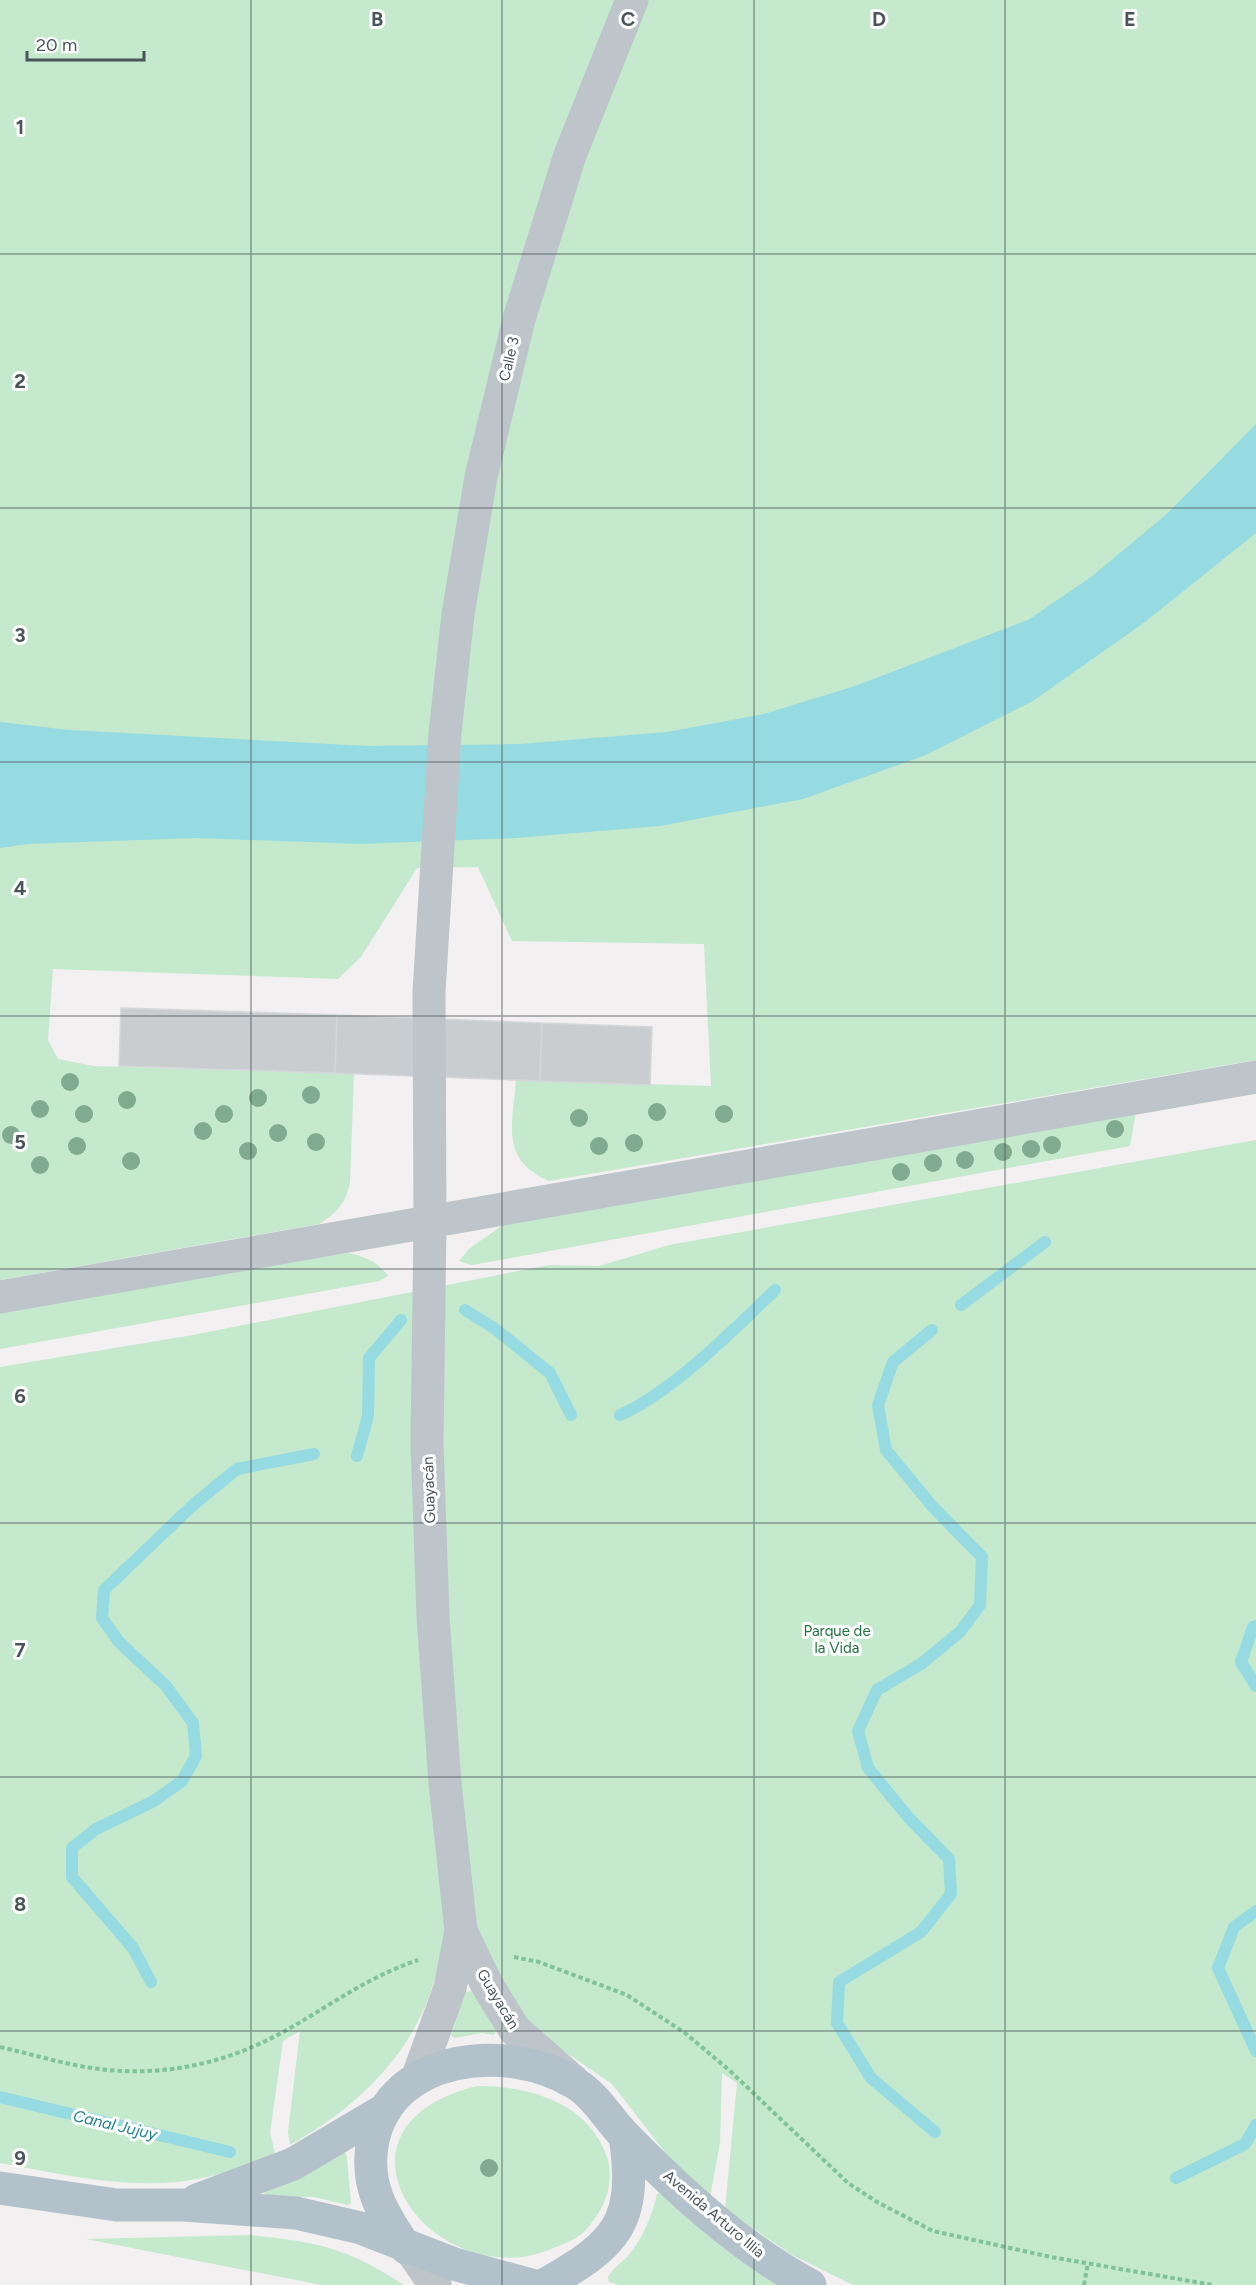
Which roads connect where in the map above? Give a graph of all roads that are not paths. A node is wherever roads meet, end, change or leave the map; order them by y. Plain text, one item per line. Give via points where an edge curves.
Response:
1 (632, 0) edge
2 (439, 854) joint
3 (1256, 1077) edge
4 (430, 1223) junction
5 (0, 1297) edge
6 (461, 1931) junction
7 (418, 2076) junction
8 (574, 2082) junction
9 (386, 2109) junction
10 (625, 2136) junction
11 (0, 2188) edge
12 (184, 2205) junction
13 (409, 2249) junction
14 (435, 2285) edge
15 (531, 2285) edge
16 (544, 2285) edge
17 (810, 2285) edge

1 - 2 street, Calle 3 via 570,155 519,319 481,477 458,614 445,733
2 - 4 street, Guayacán via 429,992
3 - 4 street
4 - 5 street
4 - 6 street, Guayacán via 427,1443 434,1617 445,1783
6 - 7 street, Guayacán via 450,1988
6 - 8 street, Guayacán via 487,1985 515,2030
7 - 8 main road, Avenida Arturo Illia via 478,2060 509,2060
7 - 9 main road
8 - 10 main road, Avenida Arturo Illia via 600,2105
9 - 12 main road via 292,2164
9 - 13 main road via 374,2137 369,2164 373,2192 384,2217
10 - 16 main road via 629,2193 621,2224 601,2250
10 - 17 main road, Avenida Arturo Illia via 750,2247
11 - 12 main road via 117,2205
12 - 13 main road via 327,2219
13 - 14 street
13 - 15 main road

